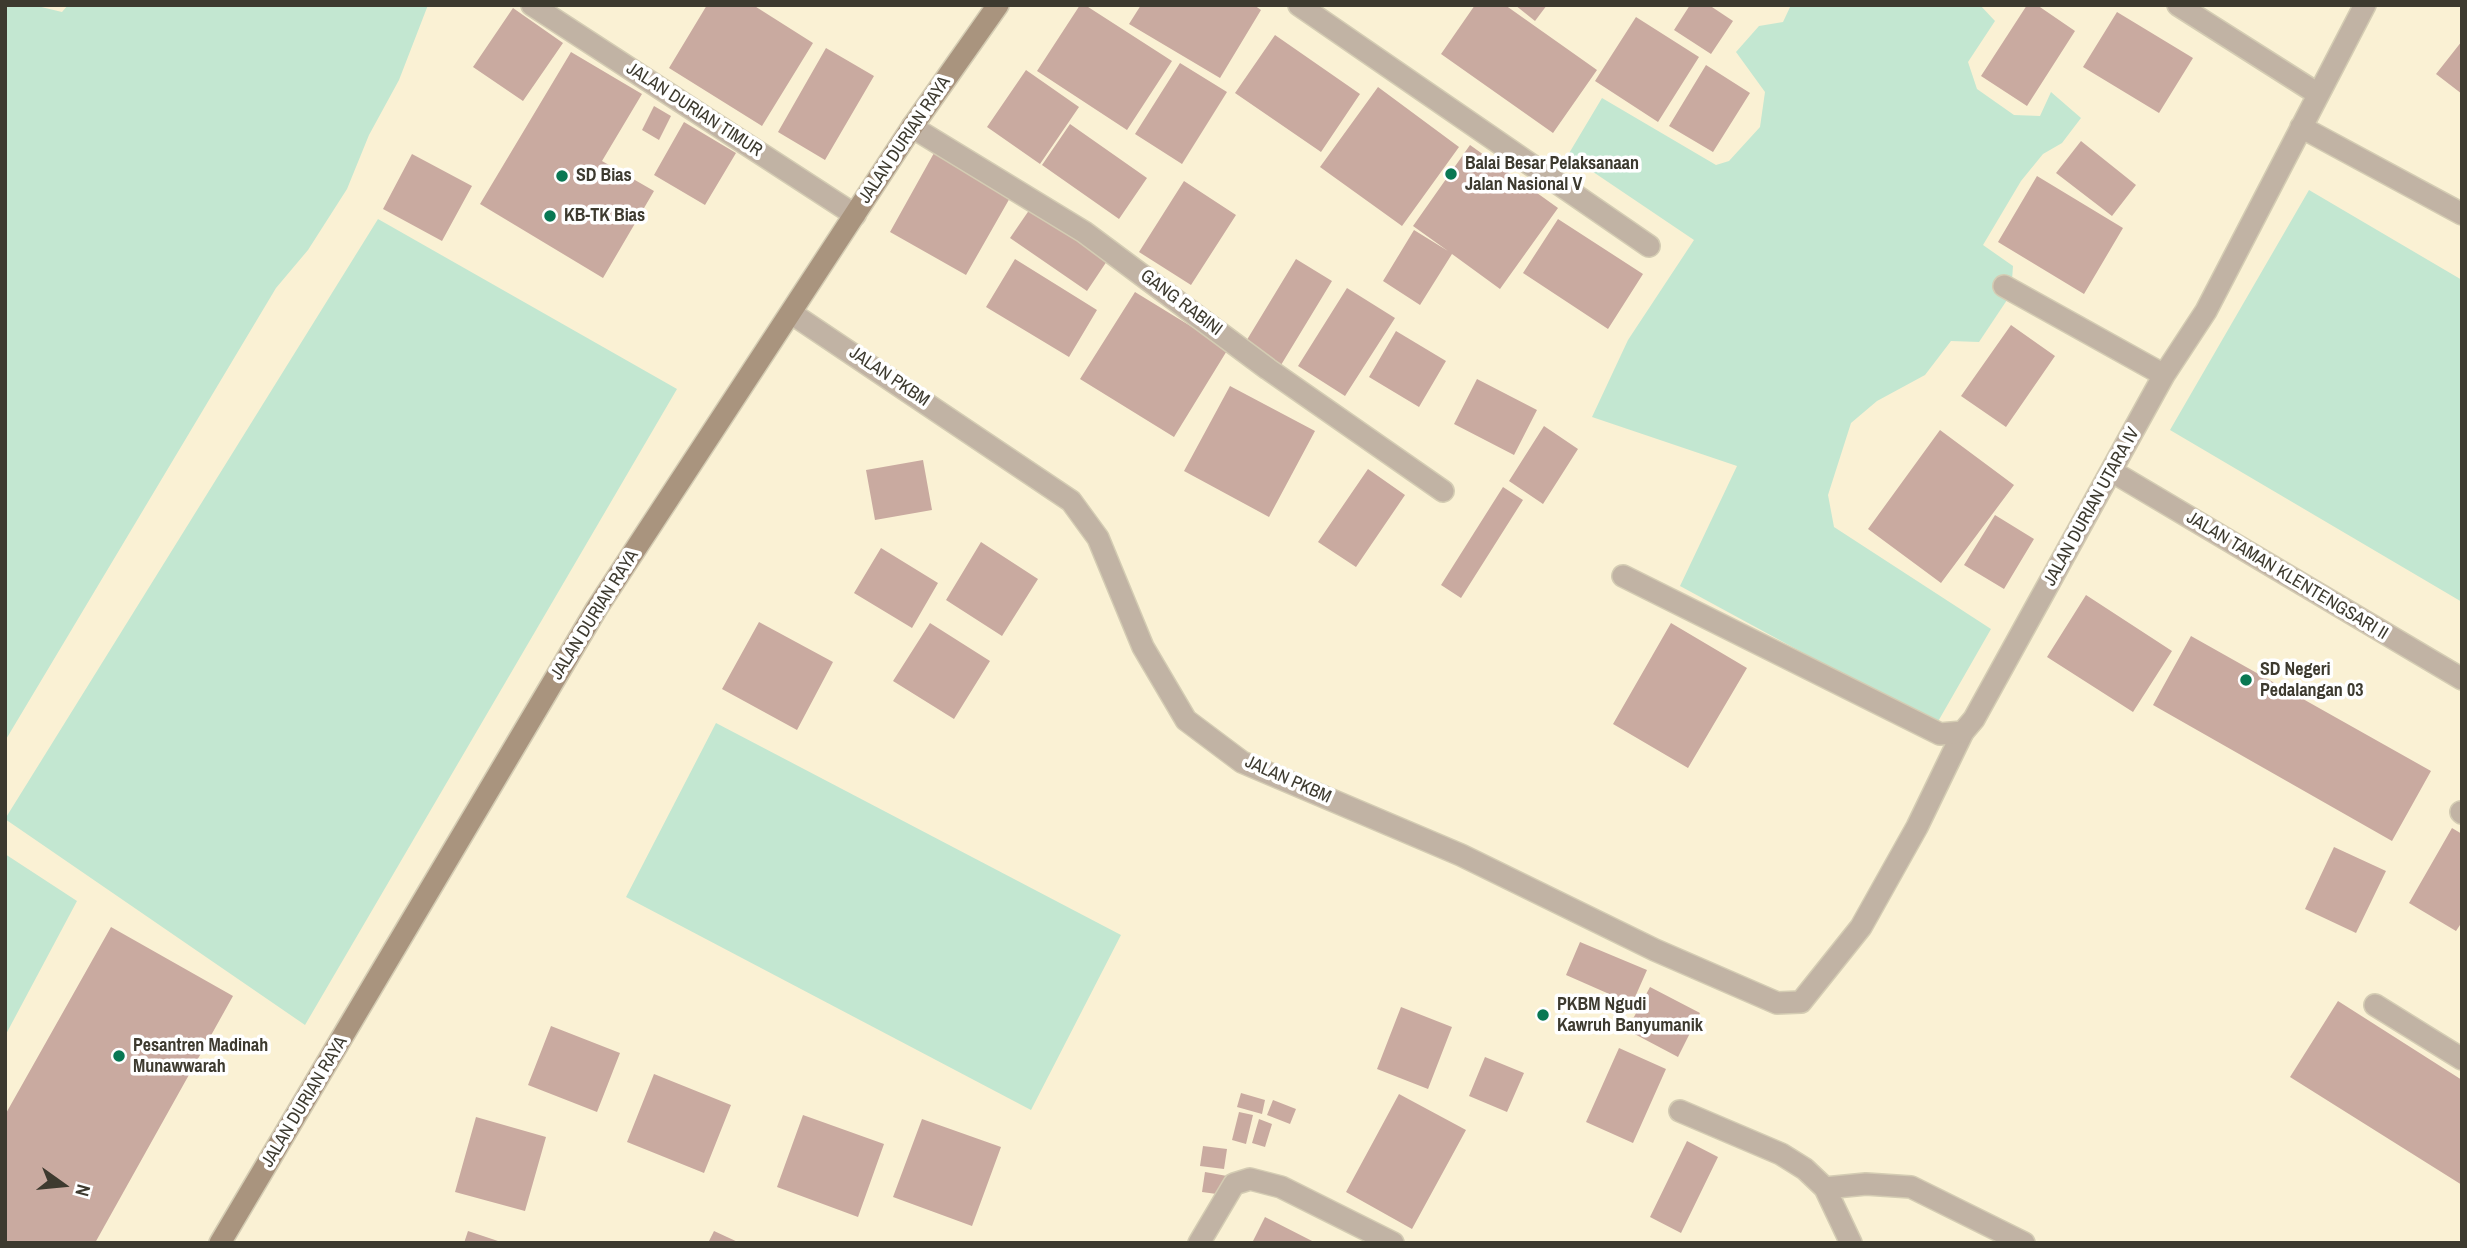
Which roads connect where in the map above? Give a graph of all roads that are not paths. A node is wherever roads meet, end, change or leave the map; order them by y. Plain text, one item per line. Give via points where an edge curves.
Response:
1 (532, 5) edge
2 (998, 5) edge
3 (1299, 5) edge
4 (2178, 5) edge
5 (2365, 5) edge
6 (2319, 94) junction
7 (912, 127) junction
8 (2301, 127) junction
9 (2462, 214) edge
10 (855, 215) junction
11 (1649, 246) dead end
12 (2004, 286) dead end
13 (791, 313) junction
14 (2164, 375) junction
15 (2113, 472) junction
16 (1443, 491) dead end
17 (1623, 576) dead end
18 (2462, 679) edge
19 (1963, 732) junction
20 (1777, 1003) joint
21 (2375, 1005) dead end
22 (2462, 1059) edge
23 (1681, 1111) dead end
24 (1825, 1188) junction
25 (220, 1243) edge
26 (1199, 1243) edge
27 (1393, 1243) edge
28 (1851, 1243) edge
29 (2024, 1243) edge

1 - 10 street, JALAN DURIAN TIMUR
2 - 7 main road, JALAN DURIAN RAYA
3 - 11 street
4 - 6 street
5 - 6 street, JALAN DURIAN UTARA IV
6 - 8 street, JALAN DURIAN UTARA IV
7 - 10 main road, JALAN DURIAN RAYA
7 - 16 street, GANG RABINI via 1084,232
8 - 9 street
8 - 14 street, JALAN DURIAN UTARA IV via 2206,311
10 - 13 main road, JALAN DURIAN RAYA
12 - 14 street
13 - 20 street, JALAN PKBM via 1071,501 1098,538 1143,647 1186,720 1242,762 1461,855 1655,950
13 - 25 main road, JALAN DURIAN RAYA via 597,608
14 - 15 street, JALAN DURIAN UTARA IV
15 - 18 street, JALAN TAMAN KLENTENGSARI II
15 - 19 street, JALAN DURIAN UTARA IV
17 - 19 street via 1940,734
19 - 20 street, JALAN DURIAN UTARA IV via 1861,927 1801,1002
21 - 22 street
23 - 24 street via 1782,1154
24 - 28 street
24 - 29 street via 1866,1184 1911,1187
26 - 27 street via 1234,1184 1250,1179 1281,1187

